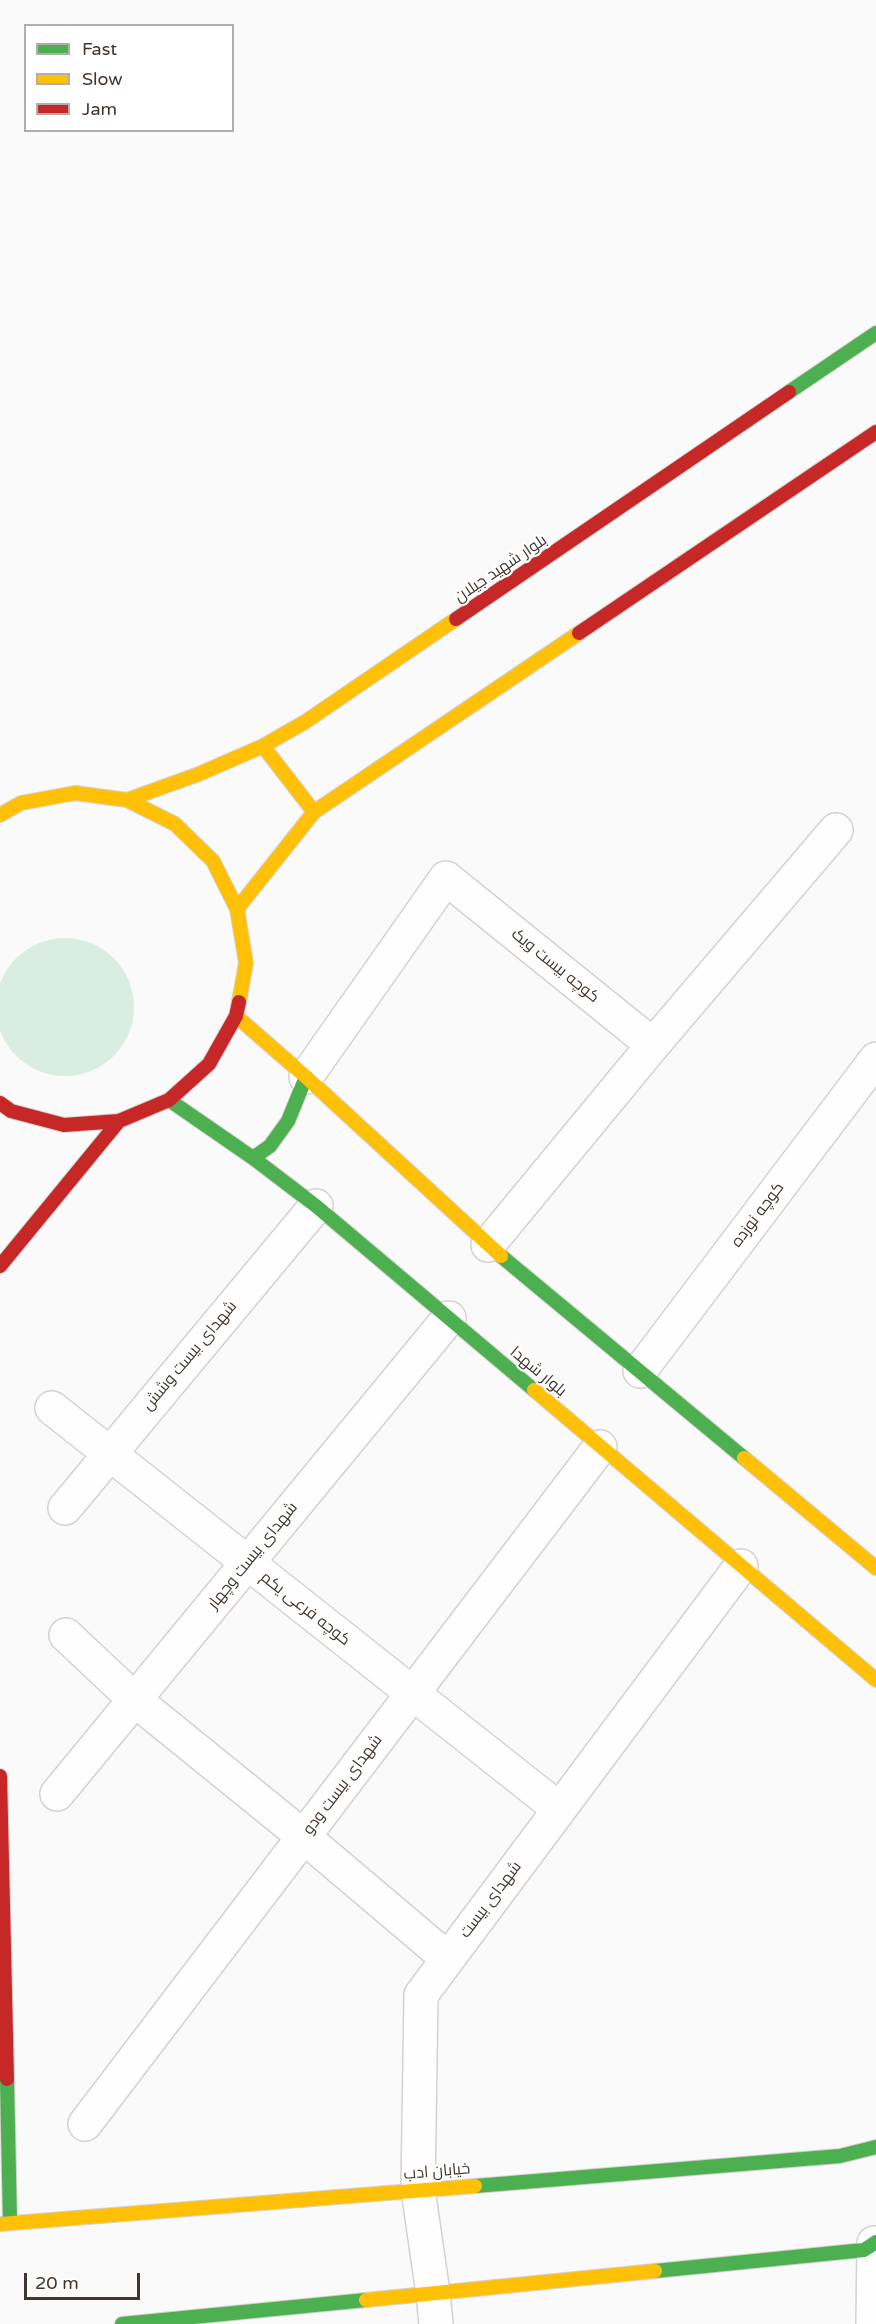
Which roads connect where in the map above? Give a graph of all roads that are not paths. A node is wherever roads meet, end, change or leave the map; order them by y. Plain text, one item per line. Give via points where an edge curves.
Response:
1 (876, 333) edge
2 (876, 432) edge
3 (263, 746) junction
4 (127, 800) junction
5 (314, 812) junction
6 (0, 815) edge
7 (836, 830) dead end
8 (237, 909) junction
9 (236, 1016) junction
10 (652, 1045) junction
11 (876, 1059) edge
12 (306, 1077) junction
13 (169, 1100) junction
14 (0, 1103) edge
15 (118, 1121) junction
16 (253, 1158) junction
17 (316, 1206) junction
18 (488, 1245) junction
19 (0, 1266) edge
20 (449, 1318) junction
21 (640, 1371) junction
22 (52, 1408) dead end
23 (600, 1447) junction
24 (108, 1454) junction
25 (65, 1508) dead end
26 (247, 1563) junction
27 (741, 1566) junction
28 (876, 1568) edge
29 (66, 1635) dead end
30 (876, 1680) edge
31 (412, 1694) junction
32 (135, 1700) junction
33 (0, 1776) edge
34 (57, 1794) dead end
35 (559, 1809) junction
36 (304, 1837) junction
37 (447, 1958) junction
38 (85, 2124) dead end
39 (876, 2147) edge
40 (418, 2190) junction
41 (5, 2224) edge
42 (875, 2243) edge
43 (434, 2309) edge
44 (122, 2324) edge
45 (873, 2324) edge

1 - 3 street, بلوار شهید جیلان via 305,722
2 - 5 street
3 - 4 street, بلوار شهید جیلان
3 - 5 street
4 - 6 street via 75,793 21,803
4 - 8 street via 175,824 213,861
5 - 8 street
7 - 10 street
8 - 9 street via 246,963
9 - 12 street
9 - 13 street via 209,1064
10 - 12 street, کوچه بیست ویک via 446,878
10 - 18 street
11 - 21 street, کوچه نوزده
12 - 16 street via 288,1121 270,1146
12 - 18 street
13 - 15 street
13 - 16 street, بلوار شهدا
14 - 15 street via 11,1111 64,1125
15 - 19 street
16 - 17 street, بلوار شهدا
17 - 20 street, بلوار شهدا
17 - 24 street, شهدای بیست وشش
18 - 21 street
20 - 23 street, بلوار شهدا
20 - 26 street, شهدای بیست وچهار
21 - 28 street
22 - 24 street, کوچه فرعی یکم
23 - 27 street, بلوار شهدا
23 - 31 street, شهدای بیست ودو
24 - 25 street, شهدای بیست وشش
24 - 26 street, کوچه فرعی یکم
26 - 31 street, کوچه فرعی یکم
26 - 32 street, شهدای بیست وچهار
27 - 30 street, بلوار شهدا
27 - 35 street, شهدای بیست
29 - 32 street
31 - 35 street, کوچه فرعی یکم
31 - 36 street, شهدای بیست ودو
32 - 34 street, شهدای بیست وچهار
32 - 36 street
33 - 41 street
35 - 37 street, شهدای بیست
36 - 37 street
36 - 38 street, شهدای بیست ودو
37 - 40 street, شهدای بیست via 421,1995
39 - 40 street, خیابان ادب via 840,2156
40 - 41 street, خیابان ادب
40 - 43 street, شهدای بیست
42 - 43 street via 864,2250
42 - 45 street
43 - 44 street

